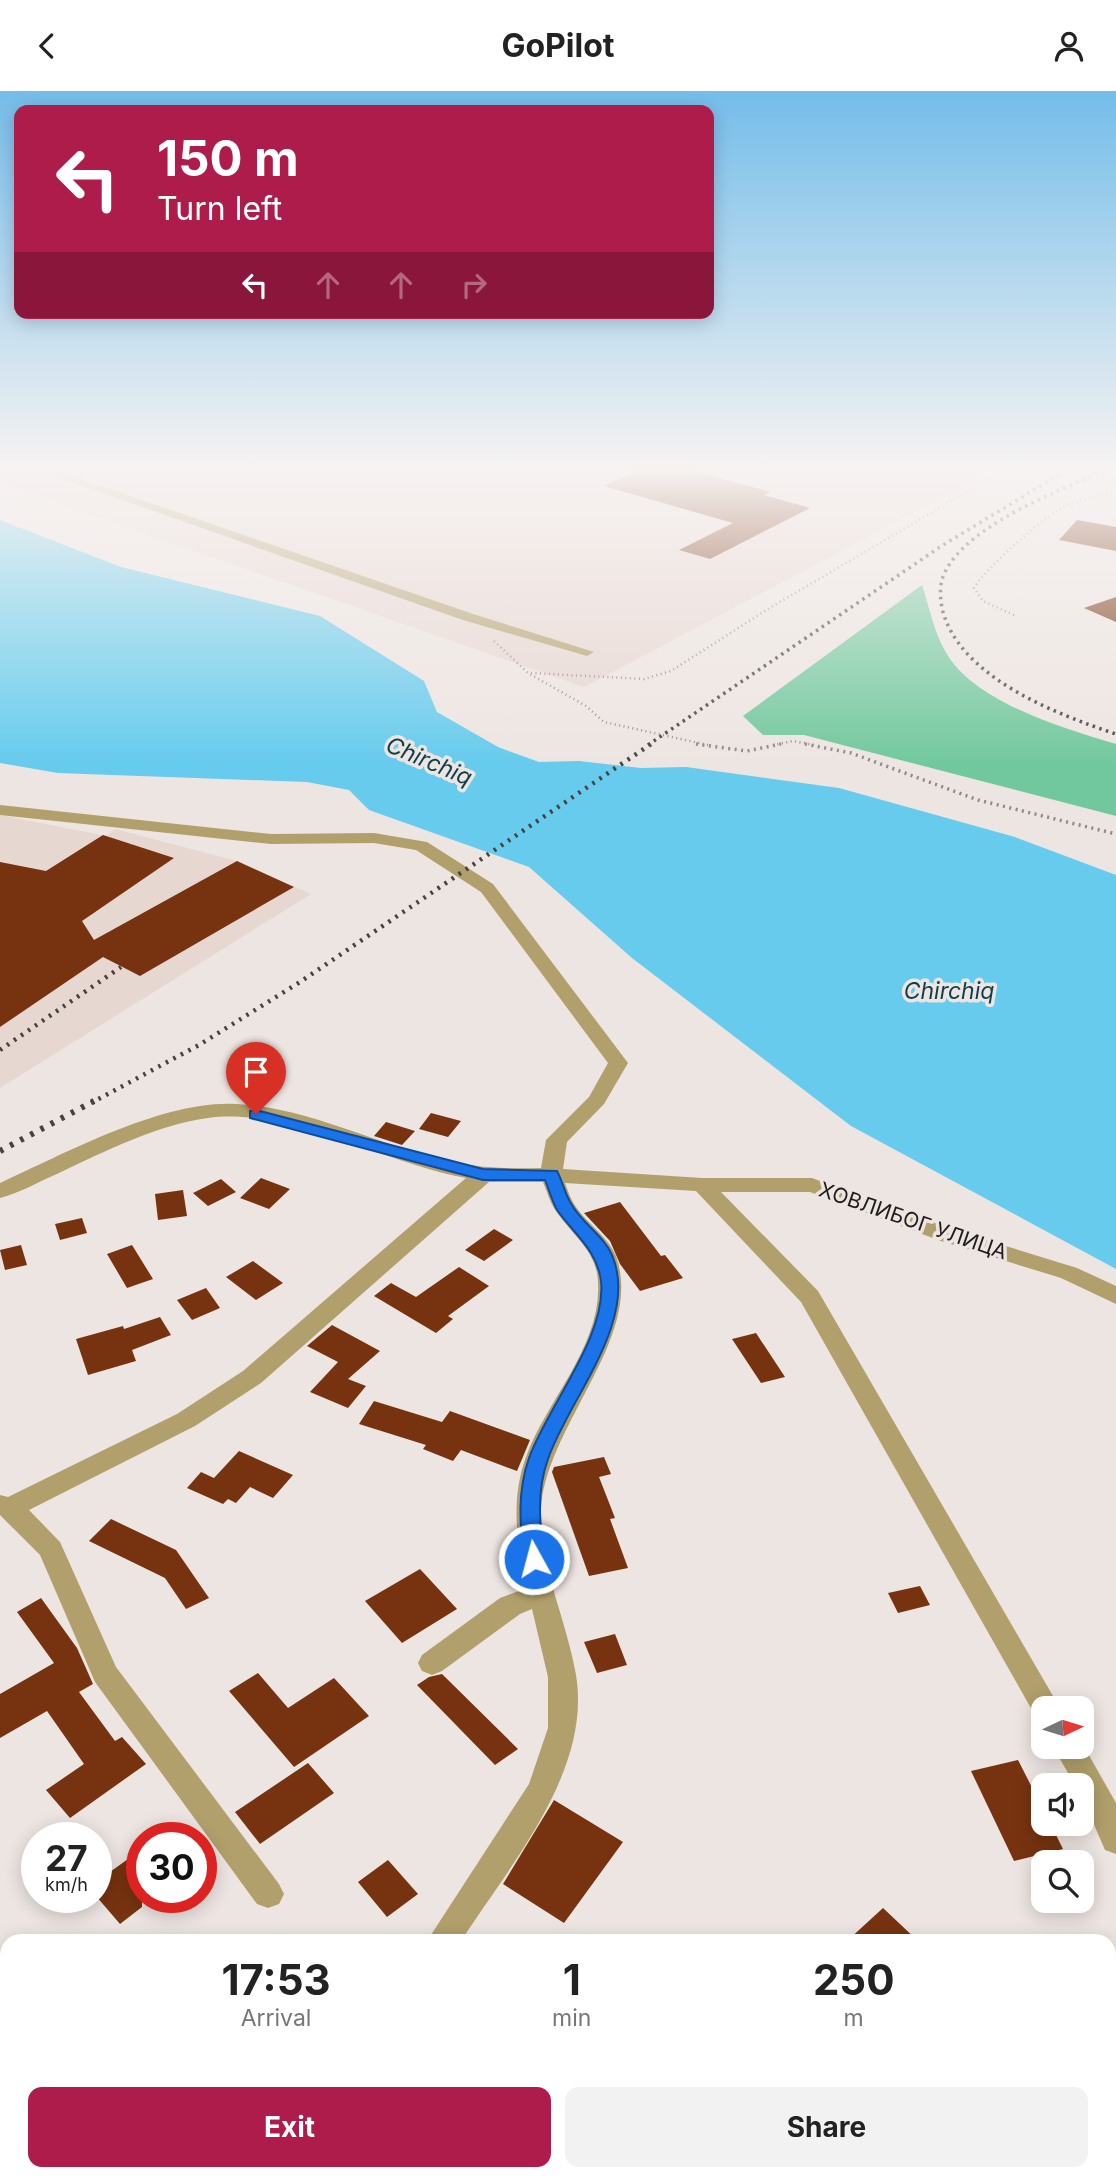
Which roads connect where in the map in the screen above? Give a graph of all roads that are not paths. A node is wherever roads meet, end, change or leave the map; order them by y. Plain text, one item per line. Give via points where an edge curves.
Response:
1 (328, 568) edge
2 (587, 652) dead end
3 (0, 810) edge
4 (483, 1175) junction
5 (551, 1175) junction
6 (702, 1185) junction
7 (0, 1191) edge
8 (1116, 1296) edge
9 (5, 1507) edge
10 (542, 1594) junction
11 (432, 1663) dead end
12 (1039, 1696) edge
13 (1075, 1759) edge
14 (1116, 1840) edge
15 (268, 1894) dead end
16 (448, 1934) edge

1 - 2 street
3 - 5 street via 271,839 374,838 421,846 487,888 618,1063 597,1100 557,1140
4 - 5 street, ХОВЛИБОГ УЛИЦА
4 - 7 street, ХОВЛИБОГ УЛИЦА via 234,1110 194,1114 155,1125
4 - 9 street via 252,1377 186,1420
5 - 6 street, ХОВЛИБОГ УЛИЦА
5 - 10 street via 564,1207 604,1255 610,1283 605,1318 593,1350 538,1458 528,1510
6 - 8 street, ХОВЛИБОГ УЛИЦА via 811,1185 949,1236 1069,1273
6 - 12 street via 810,1297
9 - 15 street via 51,1549 105,1674
10 - 11 street via 510,1606
10 - 16 street via 562,1677 563,1728 542,1790
13 - 14 street

